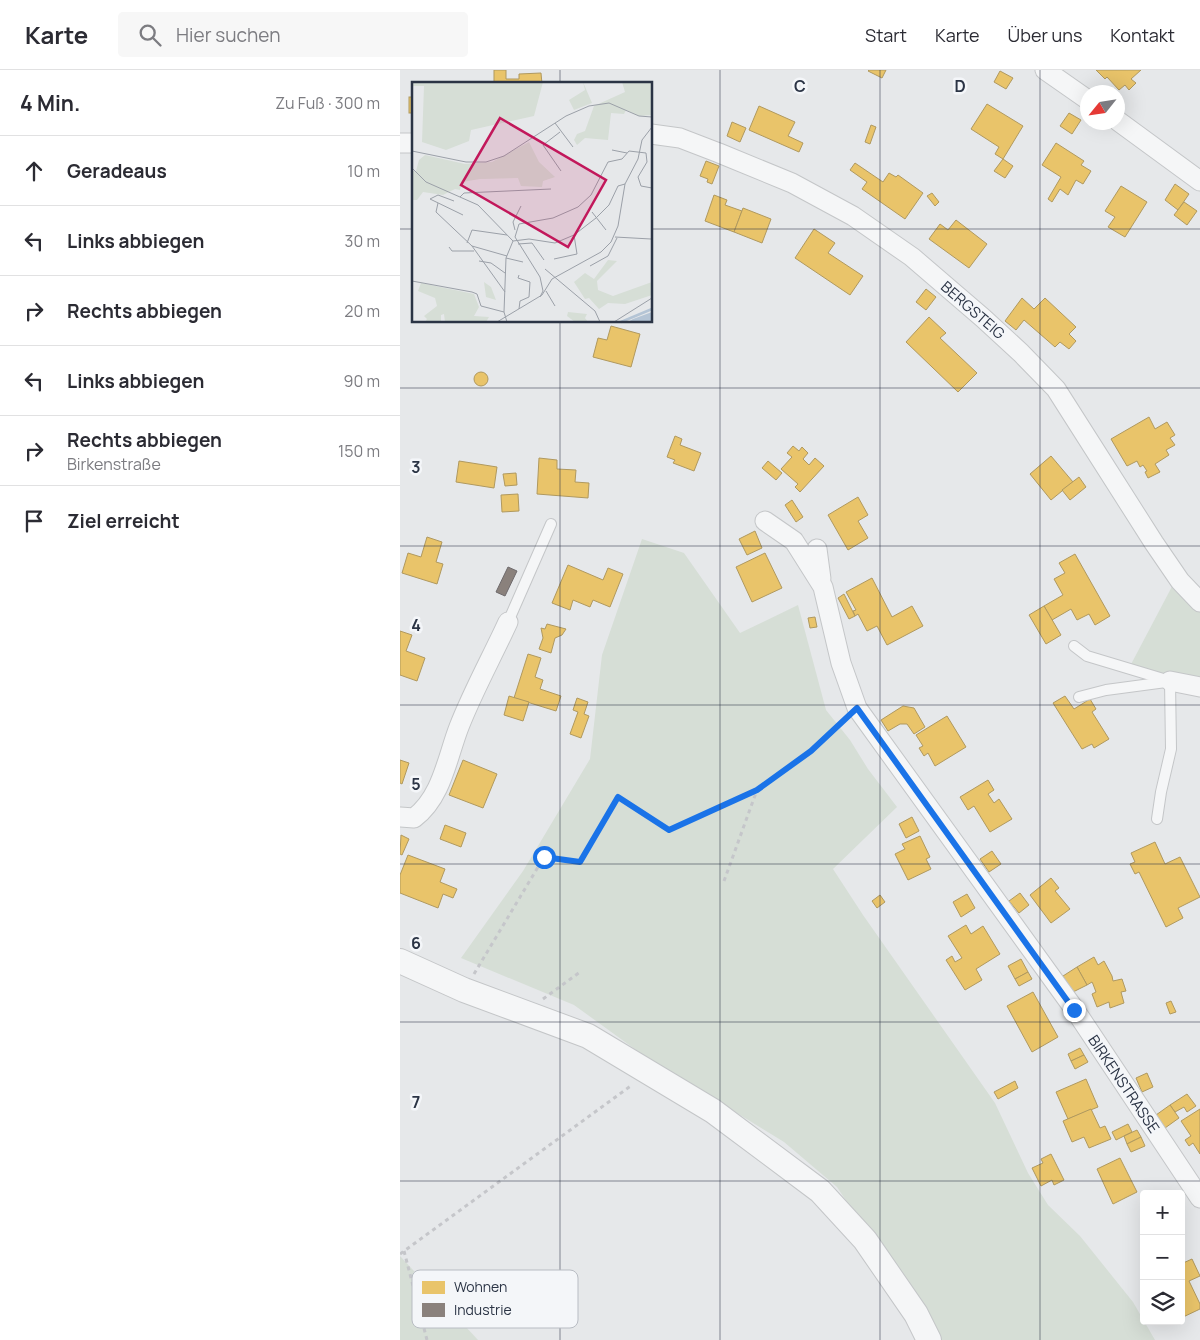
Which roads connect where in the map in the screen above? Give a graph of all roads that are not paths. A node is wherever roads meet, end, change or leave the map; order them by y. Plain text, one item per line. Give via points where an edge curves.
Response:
1 (1056, 73) edge
2 (1080, 93) edge
3 (1125, 126) edge
4 (652, 134) edge
5 (1200, 181) edge
6 (765, 521) dead end
7 (551, 524) dead end
8 (816, 549) dead end
9 (822, 587) junction
10 (1200, 602) edge
11 (508, 622) joint
12 (1074, 646) dead end
13 (1170, 682) junction
14 (1200, 687) edge
15 (1079, 697) dead end
16 (400, 817) edge
17 (1157, 820) dead end
18 (400, 961) edge
19 (1200, 1198) edge
20 (929, 1340) edge

1 - 2 street
3 - 5 street
4 - 10 street, BERGSTEIG via 680,138 719,153 792,183 853,216 912,258 983,318 1056,389 1154,543 1180,581
6 - 9 street, BIRKENSTRASSE via 794,541
7 - 11 lane
8 - 9 street, BIRKENSTRASSE
9 - 19 street, BIRKENSTRASSE via 841,663 857,708 1074,1010
11 - 16 street via 460,726 444,774 425,810 414,818
12 - 13 lane via 1087,656
13 - 14 street
13 - 15 lane via 1106,690
13 - 17 lane via 1171,749
18 - 20 street via 464,990 588,1036 712,1112 820,1191 864,1240 916,1314

